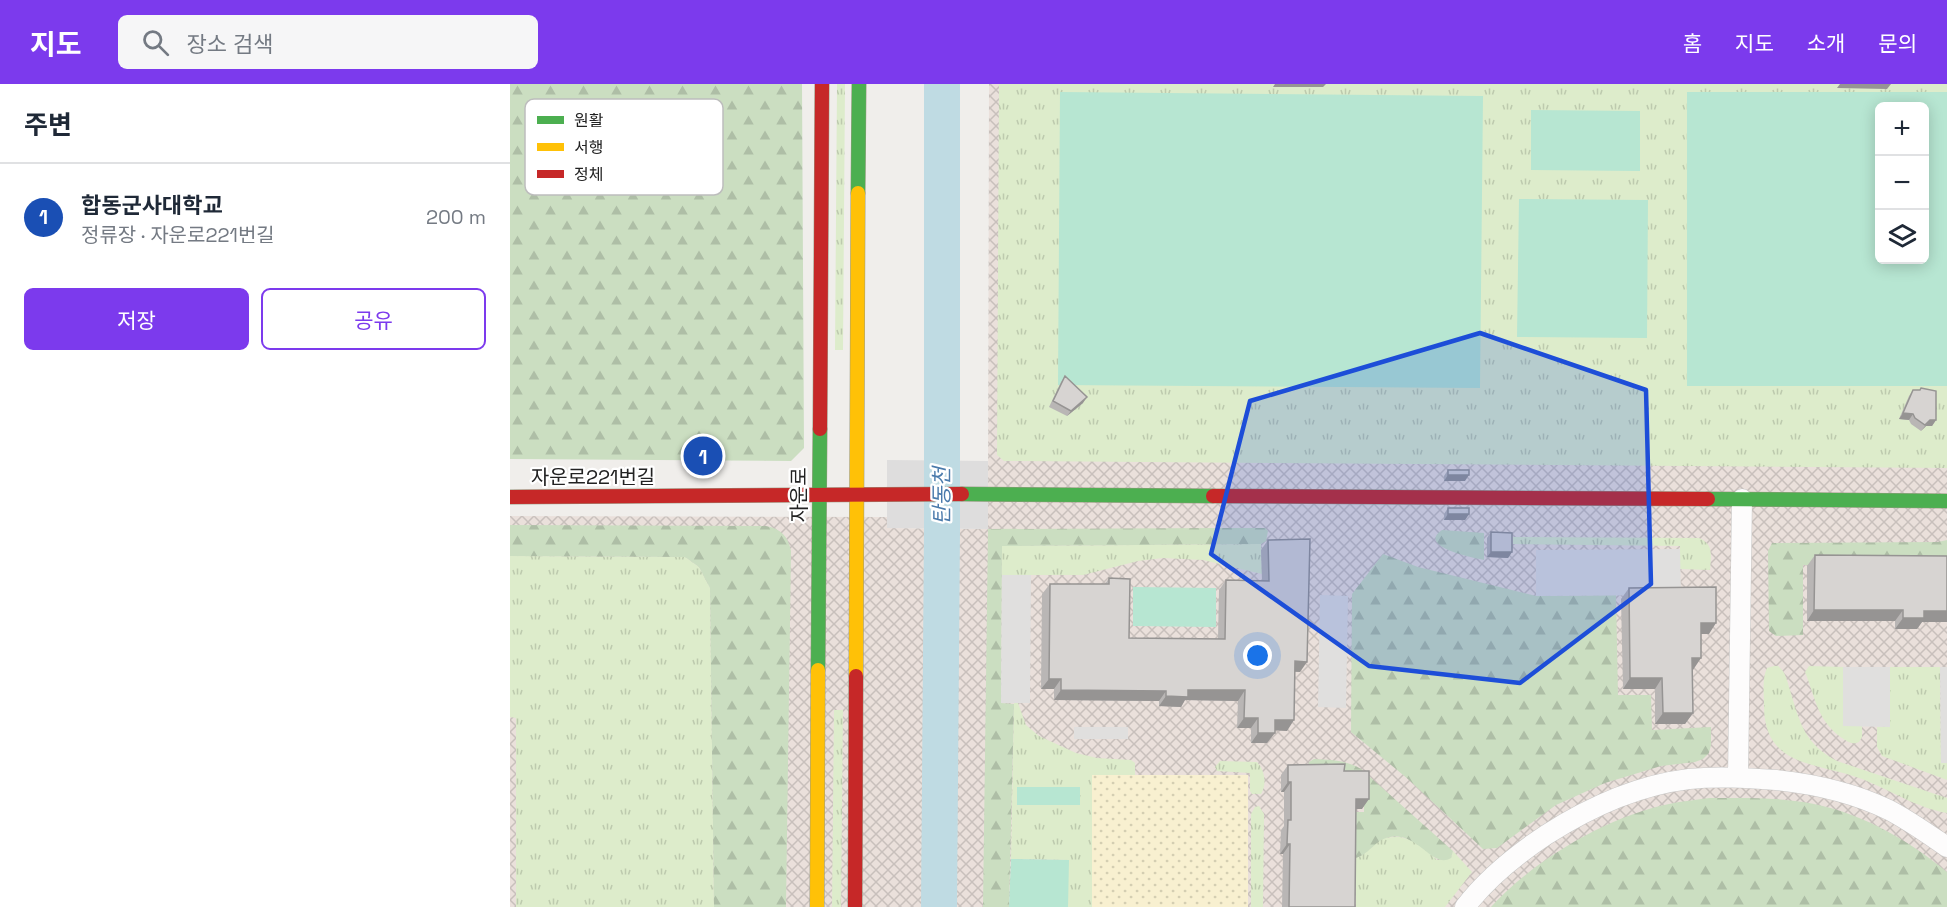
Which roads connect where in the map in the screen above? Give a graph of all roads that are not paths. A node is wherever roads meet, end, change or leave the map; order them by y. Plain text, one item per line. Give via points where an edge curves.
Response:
1 (822, 84) edge
2 (859, 84) edge
3 (818, 495) junction
4 (856, 495) junction
5 (510, 497) edge
6 (1742, 499) junction
7 (1947, 501) edge
8 (1738, 777) junction
9 (1947, 847) edge
10 (817, 907) edge
11 (855, 907) edge
12 (1465, 907) edge

1 - 3 street, 자운로
2 - 4 street
3 - 4 street, 자운로221번길
3 - 5 street, 자운로221번길
3 - 10 street, 자운로
4 - 6 street, 자운로221번길
4 - 11 street
6 - 7 street, 자운로221번길
6 - 8 street
8 - 9 street via 1805,783 1853,795 1920,827
8 - 12 street via 1689,779 1649,787 1574,817 1495,873

